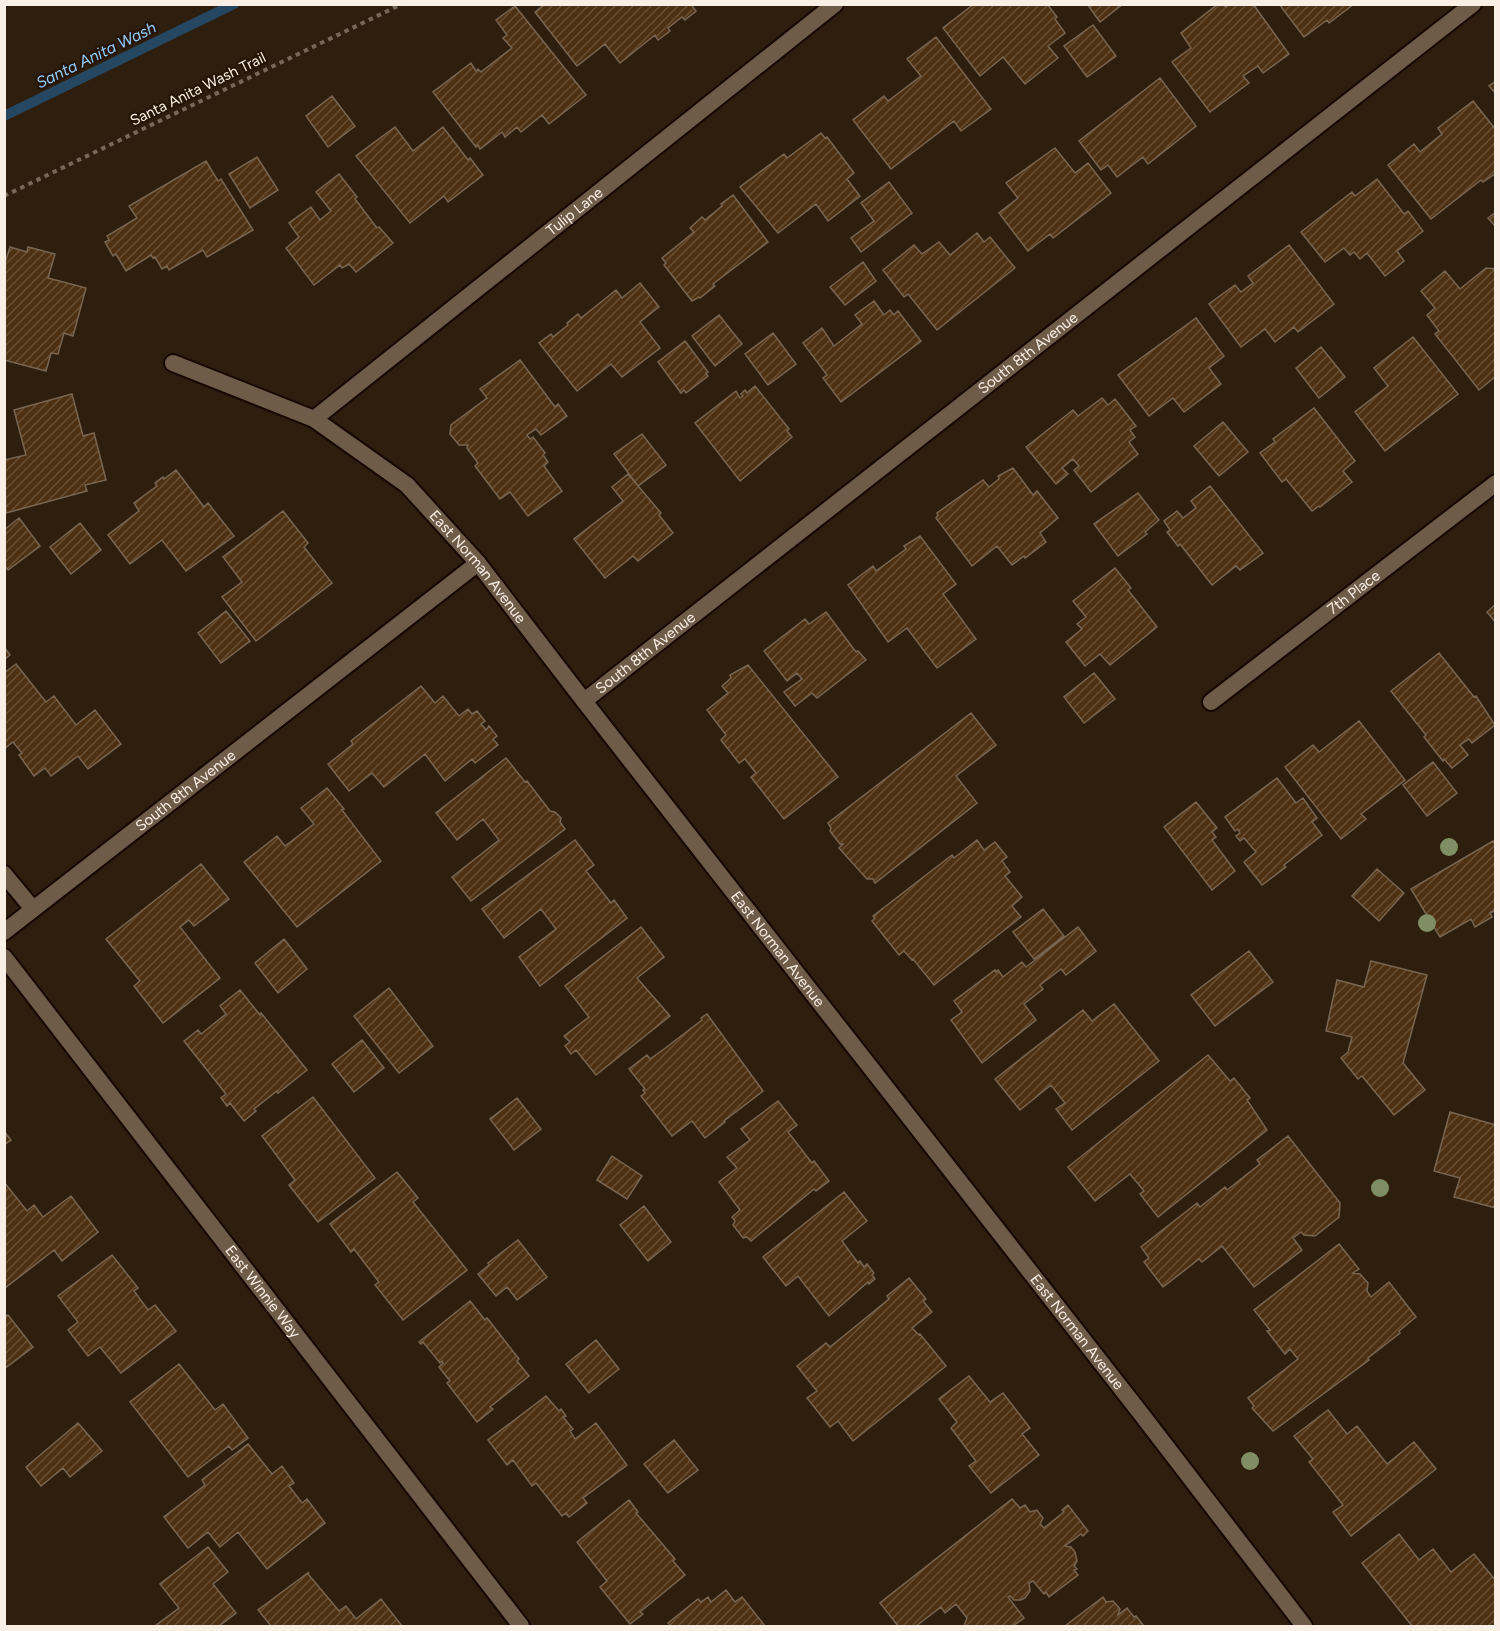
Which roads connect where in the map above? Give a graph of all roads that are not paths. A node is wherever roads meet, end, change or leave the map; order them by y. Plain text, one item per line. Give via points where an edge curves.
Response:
1 (835, 4) edge
2 (1473, 4) edge
3 (174, 363) dead end
4 (314, 419) junction
5 (1496, 483) edge
6 (478, 563) junction
7 (584, 701) junction
8 (1210, 702) dead end
9 (4, 874) edge
10 (33, 909) junction
11 (4, 932) edge
12 (4, 957) edge
13 (521, 1626) edge
14 (1304, 1626) edge

1 - 4 street, Tulip Lane
2 - 7 street, South 8th Avenue
3 - 4 street, East Norman Avenue
4 - 6 street, East Norman Avenue via 407,485
5 - 8 street, 7th Place
6 - 7 street, East Norman Avenue
6 - 10 street, South 8th Avenue
7 - 14 street, East Norman Avenue
9 - 10 street
10 - 11 street, South 8th Avenue
12 - 13 street, East Winnie Way

